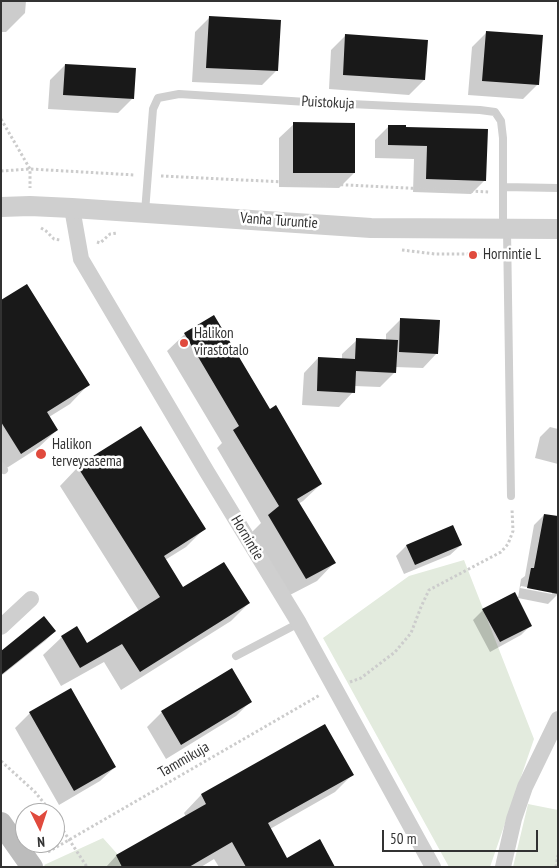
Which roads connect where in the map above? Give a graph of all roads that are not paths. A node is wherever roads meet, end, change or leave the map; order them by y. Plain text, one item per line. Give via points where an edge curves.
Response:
1 (558, 188) edge
2 (503, 190) junction
3 (1, 207) edge
4 (72, 208) junction
5 (145, 212) junction
6 (505, 229) junction
7 (558, 229) edge
8 (511, 496) road end
9 (30, 599) dead end
10 (299, 623) junction
11 (1, 627) edge
12 (236, 656) dead end
13 (558, 719) edge
14 (1, 823) edge
15 (39, 860) edge
16 (433, 867) edge
17 (503, 867) edge

1 - 2 lane
2 - 5 lane, Puistokuja via 503,138 501,121 495,112 179,94 158,98 154,109
2 - 6 lane, Puistokuja
3 - 4 street, Vanha Turuntie
4 - 5 street, Vanha Turuntie
4 - 10 street, Hornintie via 81,259
5 - 6 street, Vanha Turuntie via 371,228
6 - 7 street, Vanha Turuntie
6 - 8 lane, Puistokuja
9 - 11 street
10 - 12 lane
10 - 16 street, Hornintie
13 - 17 street via 525,786
14 - 15 main road

